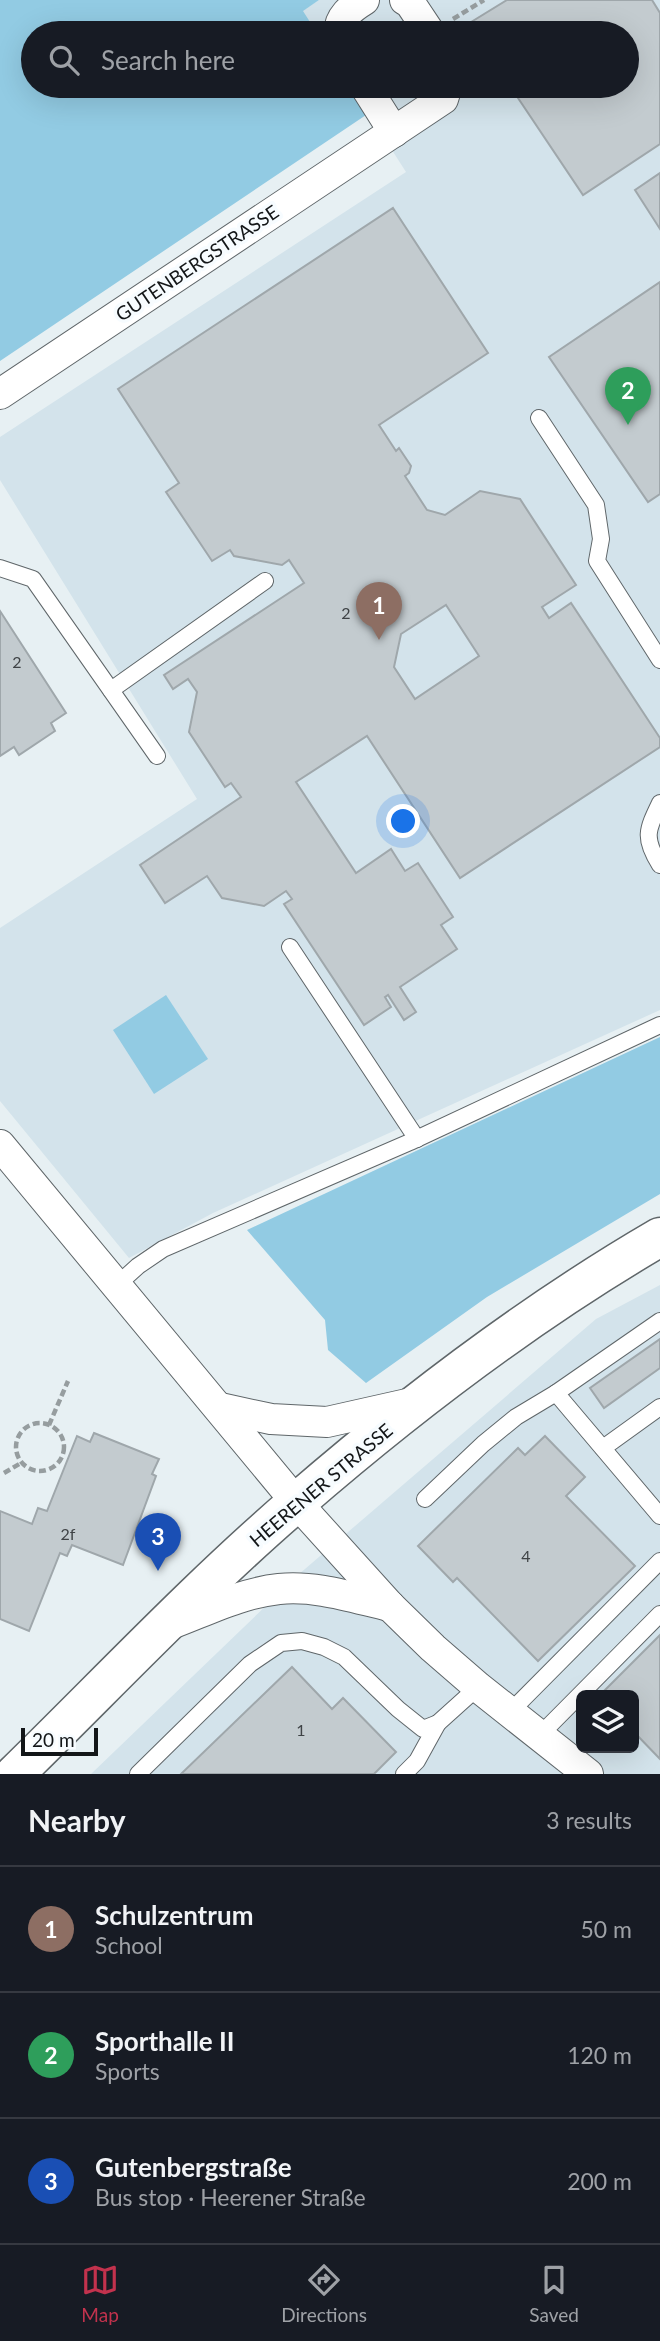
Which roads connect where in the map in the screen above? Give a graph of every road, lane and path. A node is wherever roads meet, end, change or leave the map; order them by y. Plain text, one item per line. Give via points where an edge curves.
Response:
1 (364, 0) edge
2 (405, 0) edge
3 (484, 0) edge
4 (341, 21) edge
5 (432, 21) edge
6 (450, 21) edge
7 (373, 98) edge
8 (443, 98) edge
9 (394, 132) junction
10 (0, 394) edge
11 (539, 418) dead end
12 (0, 568) edge
13 (265, 581) dead end
14 (660, 660) edge
15 (111, 690) junction
16 (157, 755) dead end
17 (660, 803) edge
18 (660, 865) edge
19 (290, 947) dead end
20 (660, 1025) edge
21 (417, 1139) junction
22 (0, 1145) edge
23 (660, 1237) edge
24 (117, 1285) junction
25 (660, 1321) edge
26 (68, 1381) dead end
27 (556, 1393) junction
28 (421, 1401) junction
29 (660, 1407) edge
30 (220, 1408) junction
31 (49, 1425) junction
32 (603, 1448) junction
33 (21, 1463) junction
34 (4, 1473) dead end
35 (425, 1499) dead end
36 (296, 1502) junction
37 (660, 1516) edge
38 (660, 1561) edge
39 (390, 1606) junction
40 (660, 1614) edge
41 (163, 1627) junction
42 (478, 1687) junction
43 (509, 1713) junction
44 (438, 1723) junction
45 (539, 1737) junction
46 (15, 1774) edge
47 (138, 1774) edge
48 (404, 1774) edge
49 (587, 1774) edge

1 - 4 street
2 - 5 street
3 - 6 path
7 - 9 street
8 - 9 street, GUTENBERGSTRASSE
9 - 10 street, GUTENBERGSTRASSE
11 - 14 lane via 597,505 601,539 597,561
12 - 15 lane via 33,579
13 - 15 lane
15 - 16 lane
17 - 18 lane via 648,828 649,848
19 - 21 lane
20 - 21 lane
21 - 24 lane via 163,1249
22 - 24 street
23 - 28 main road, HEERENER STRASSE via 569,1292
24 - 30 street
25 - 27 lane
26 - 31 path
27 - 32 lane
27 - 35 lane via 516,1417
28 - 30 street via 327,1422 271,1419
28 - 36 main road, HEERENER STRASSE
29 - 32 lane
30 - 36 street
31 - 33 path via 42,1422 24,1428 15,1445
31 - 33 path via 60,1431 65,1449 57,1466 38,1472
32 - 37 lane
33 - 34 path
36 - 39 street
36 - 41 main road, HEERENER STRASSE
38 - 43 lane
39 - 41 street via 315,1590 279,1589 243,1596
39 - 42 street
40 - 45 lane
41 - 46 main road, HEERENER STRASSE
42 - 43 street
42 - 44 lane
43 - 45 street
44 - 47 lane via 423,1729 344,1657 302,1642 281,1643 250,1664
44 - 48 lane
45 - 49 street

